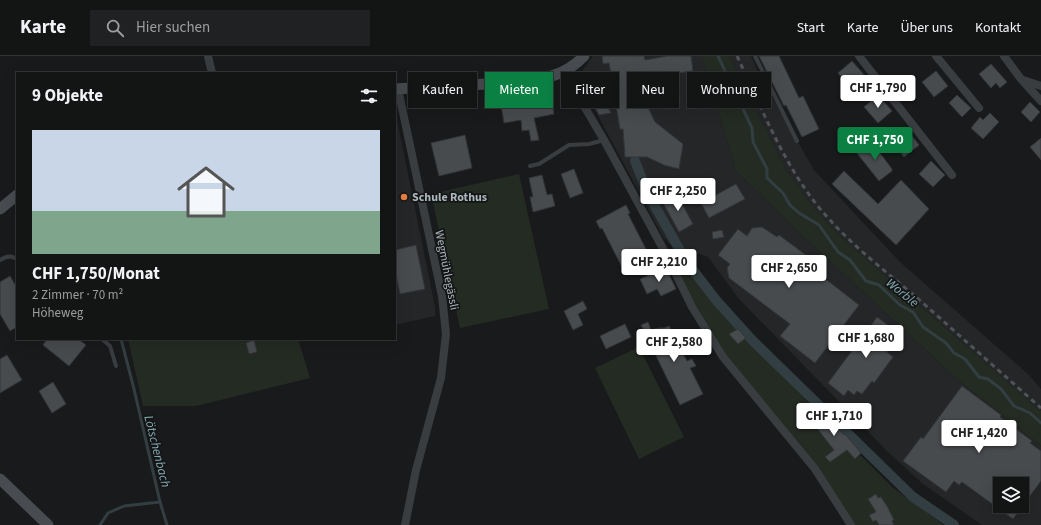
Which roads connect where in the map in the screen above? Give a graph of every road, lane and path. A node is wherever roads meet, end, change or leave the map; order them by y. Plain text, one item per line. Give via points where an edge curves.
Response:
1 (208, 56) edge
2 (584, 56) edge
3 (755, 56) edge
4 (859, 56) edge
5 (936, 56) edge
6 (1004, 56) edge
7 (212, 72) edge
8 (564, 72) edge
9 (561, 74) edge
10 (1021, 79) junction
11 (1041, 86) edge
12 (396, 89) edge
13 (1041, 100) edge
14 (586, 108) edge
15 (979, 108) dead end
16 (604, 140) junction
17 (797, 141) dead end
18 (530, 166) dead end
19 (952, 175) dead end
20 (16, 196) edge
21 (0, 210) edge
22 (16, 258) edge
23 (0, 260) edge
24 (103, 340) edge
25 (116, 366) dead end
26 (0, 479) edge
27 (48, 525) edge
28 (404, 525) edge
29 (851, 525) edge

1 - 7 street
2 - 8 main road
3 - 17 lane
4 - 19 street
5 - 15 street
6 - 10 street
9 - 12 main road via 525,82
10 - 11 street
10 - 13 street
12 - 28 street, Wegmühlegässli via 442,296 446,334 441,378
14 - 16 street
16 - 18 lane via 569,146 539,164
16 - 29 street via 692,307 723,357 815,469
20 - 21 main road
22 - 23 lane via 12,256
24 - 25 lane via 110,346
26 - 27 main road

